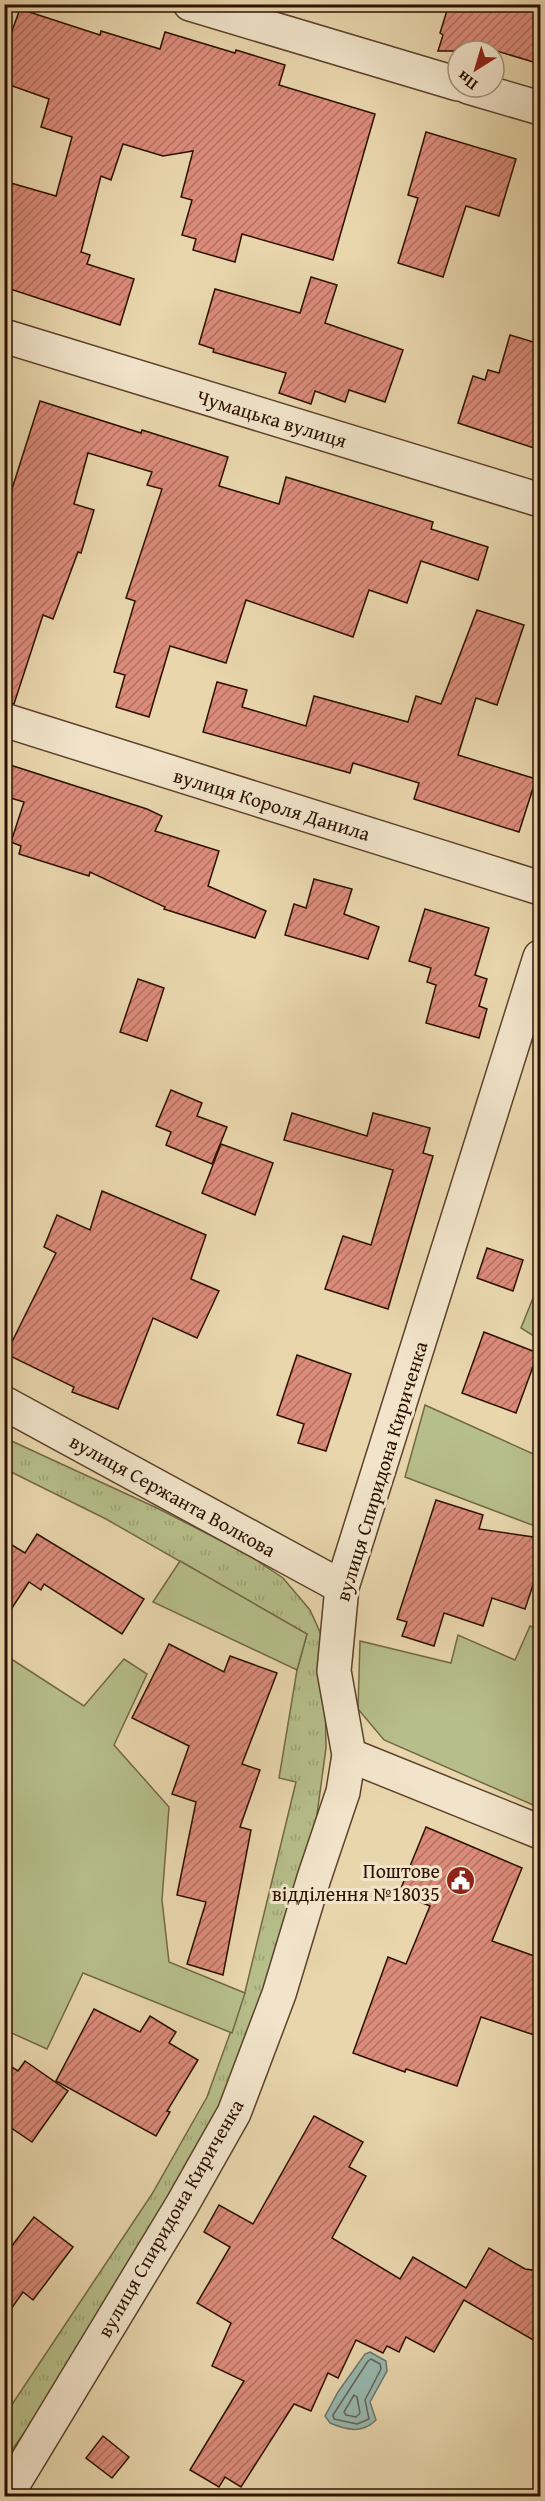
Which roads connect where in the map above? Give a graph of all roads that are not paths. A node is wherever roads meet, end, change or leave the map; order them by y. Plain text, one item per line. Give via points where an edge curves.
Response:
1 (190, 4) edge
2 (446, 80) edge
3 (506, 98) edge
4 (540, 108) edge
5 (4, 336) edge
6 (540, 500) edge
7 (4, 720) edge
8 (540, 888) edge
9 (540, 957) edge
10 (4, 1403) edge
11 (342, 1587) junction
12 (349, 1755) junction
13 (540, 1832) edge
14 (6, 2496) edge

1 - 2 street
3 - 4 street
5 - 6 street, Чумацька вулиця
7 - 8 street, вулиця Короля Данила
9 - 11 street, вулиця Спиридона Кириченка
10 - 11 street, вулиця Сержанта Волкова
11 - 12 street, вулиця Спиридона Кириченка via 334,1671
12 - 13 street
12 - 14 street, вулиця Спиридона Кириченка via 344,1792 279,1994 234,2113

